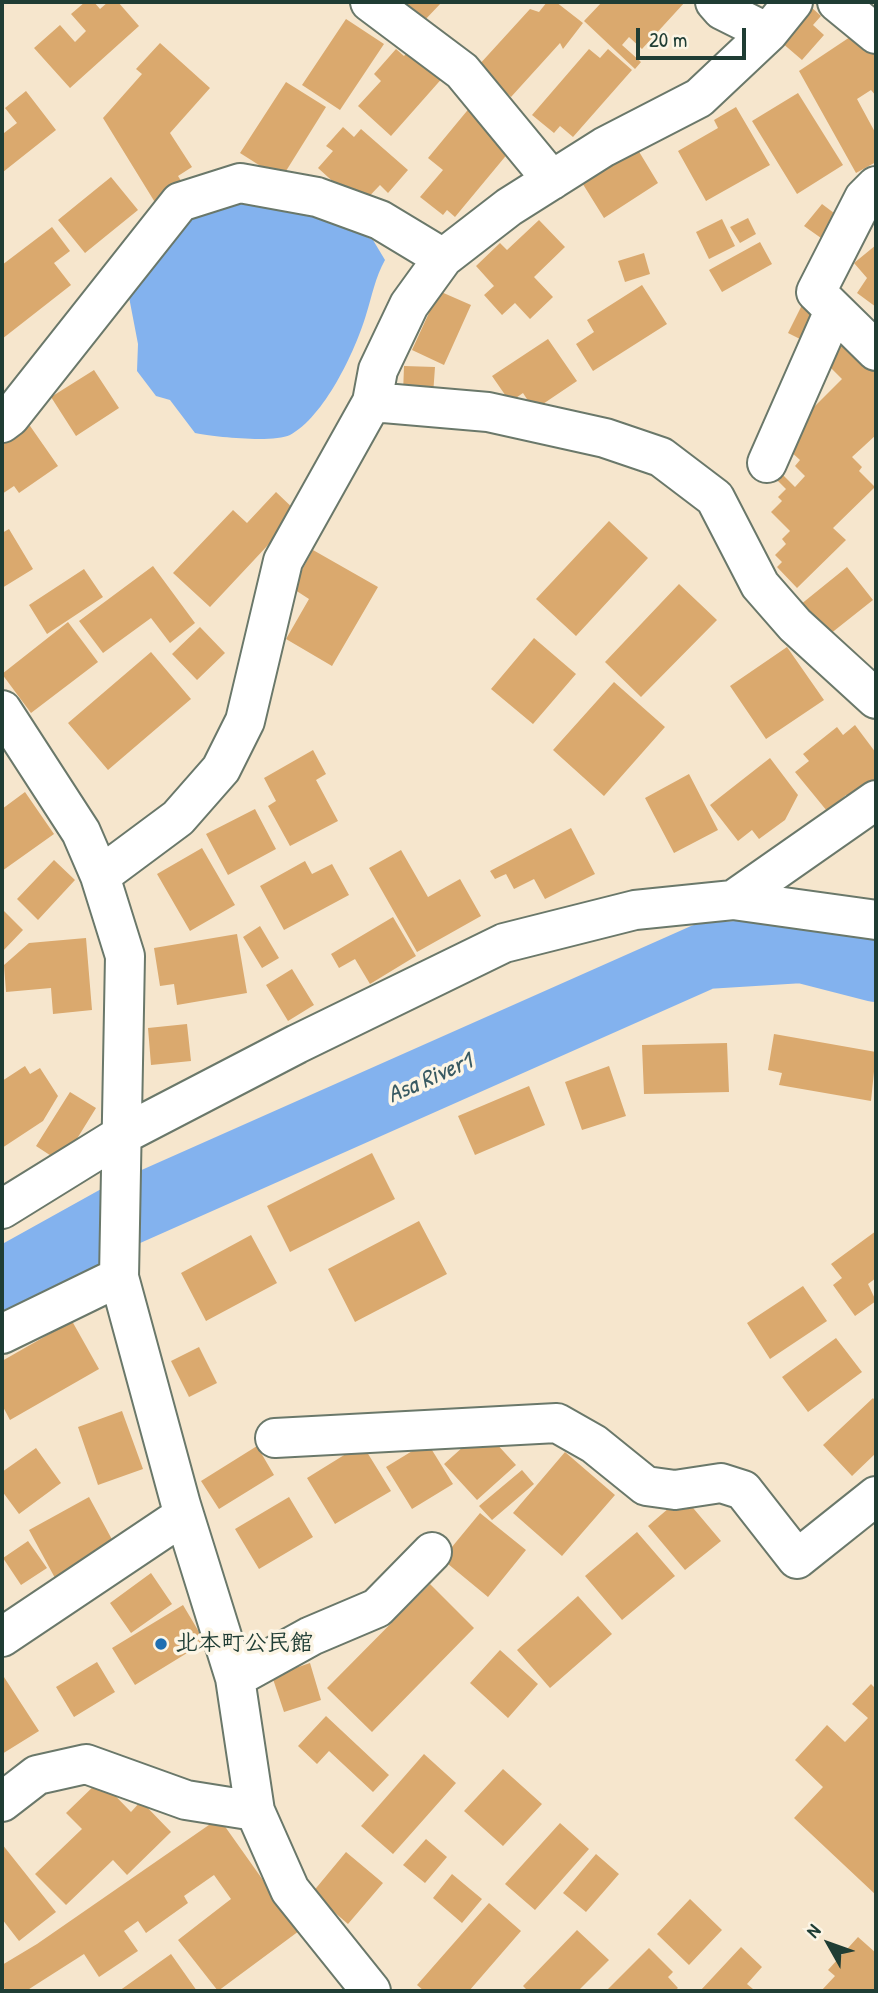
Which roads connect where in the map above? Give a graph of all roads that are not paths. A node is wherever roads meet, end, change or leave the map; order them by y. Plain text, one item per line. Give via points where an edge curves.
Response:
1 (370, 2) edge
2 (715, 2) edge
3 (793, 2) edge
4 (837, 2) edge
5 (768, 33) junction
6 (876, 34) edge
7 (552, 180) junction
8 (876, 186) edge
9 (443, 258) junction
10 (834, 311) junction
11 (876, 351) edge
12 (372, 401) junction
13 (2, 423) edge
14 (767, 463) dead end
15 (876, 699) edge
16 (2, 710) edge
17 (876, 800) edge
18 (100, 876) junction
19 (733, 900) junction
20 (876, 920) edge
21 (120, 1146) junction
22 (2, 1209) edge
23 (120, 1269) junction
24 (2, 1334) edge
25 (275, 1438) dead end
26 (876, 1496) edge
27 (184, 1515) junction
28 (432, 1552) dead end
29 (2, 1637) edge
30 (235, 1678) junction
31 (2, 1802) edge
32 (255, 1811) junction
33 (371, 1991) edge

1 - 7 street via 462,71
2 - 5 street
3 - 5 street
4 - 6 street
5 - 7 street via 699,98
7 - 9 street
8 - 10 street via 864,198 816,292
9 - 12 street via 409,305 378,370
9 - 13 street via 380,220 317,197 240,183 180,202
10 - 11 street
10 - 14 street
12 - 15 street via 488,412 606,438 661,457 715,498 760,585 795,625
12 - 18 street via 282,561 245,721 221,769 178,818
16 - 18 street via 81,832
17 - 19 street
18 - 21 street via 125,956
19 - 20 street
19 - 21 street via 635,910 504,943 297,1044
21 - 22 street
21 - 23 street
23 - 24 street
23 - 27 street
25 - 26 street via 557,1423 594,1444 646,1486 674,1490 721,1483 743,1490 797,1559
27 - 29 street
27 - 30 street
28 - 30 street via 377,1608 311,1636
30 - 32 street
31 - 32 street via 37,1775 86,1764 186,1800
32 - 33 street via 290,1890

